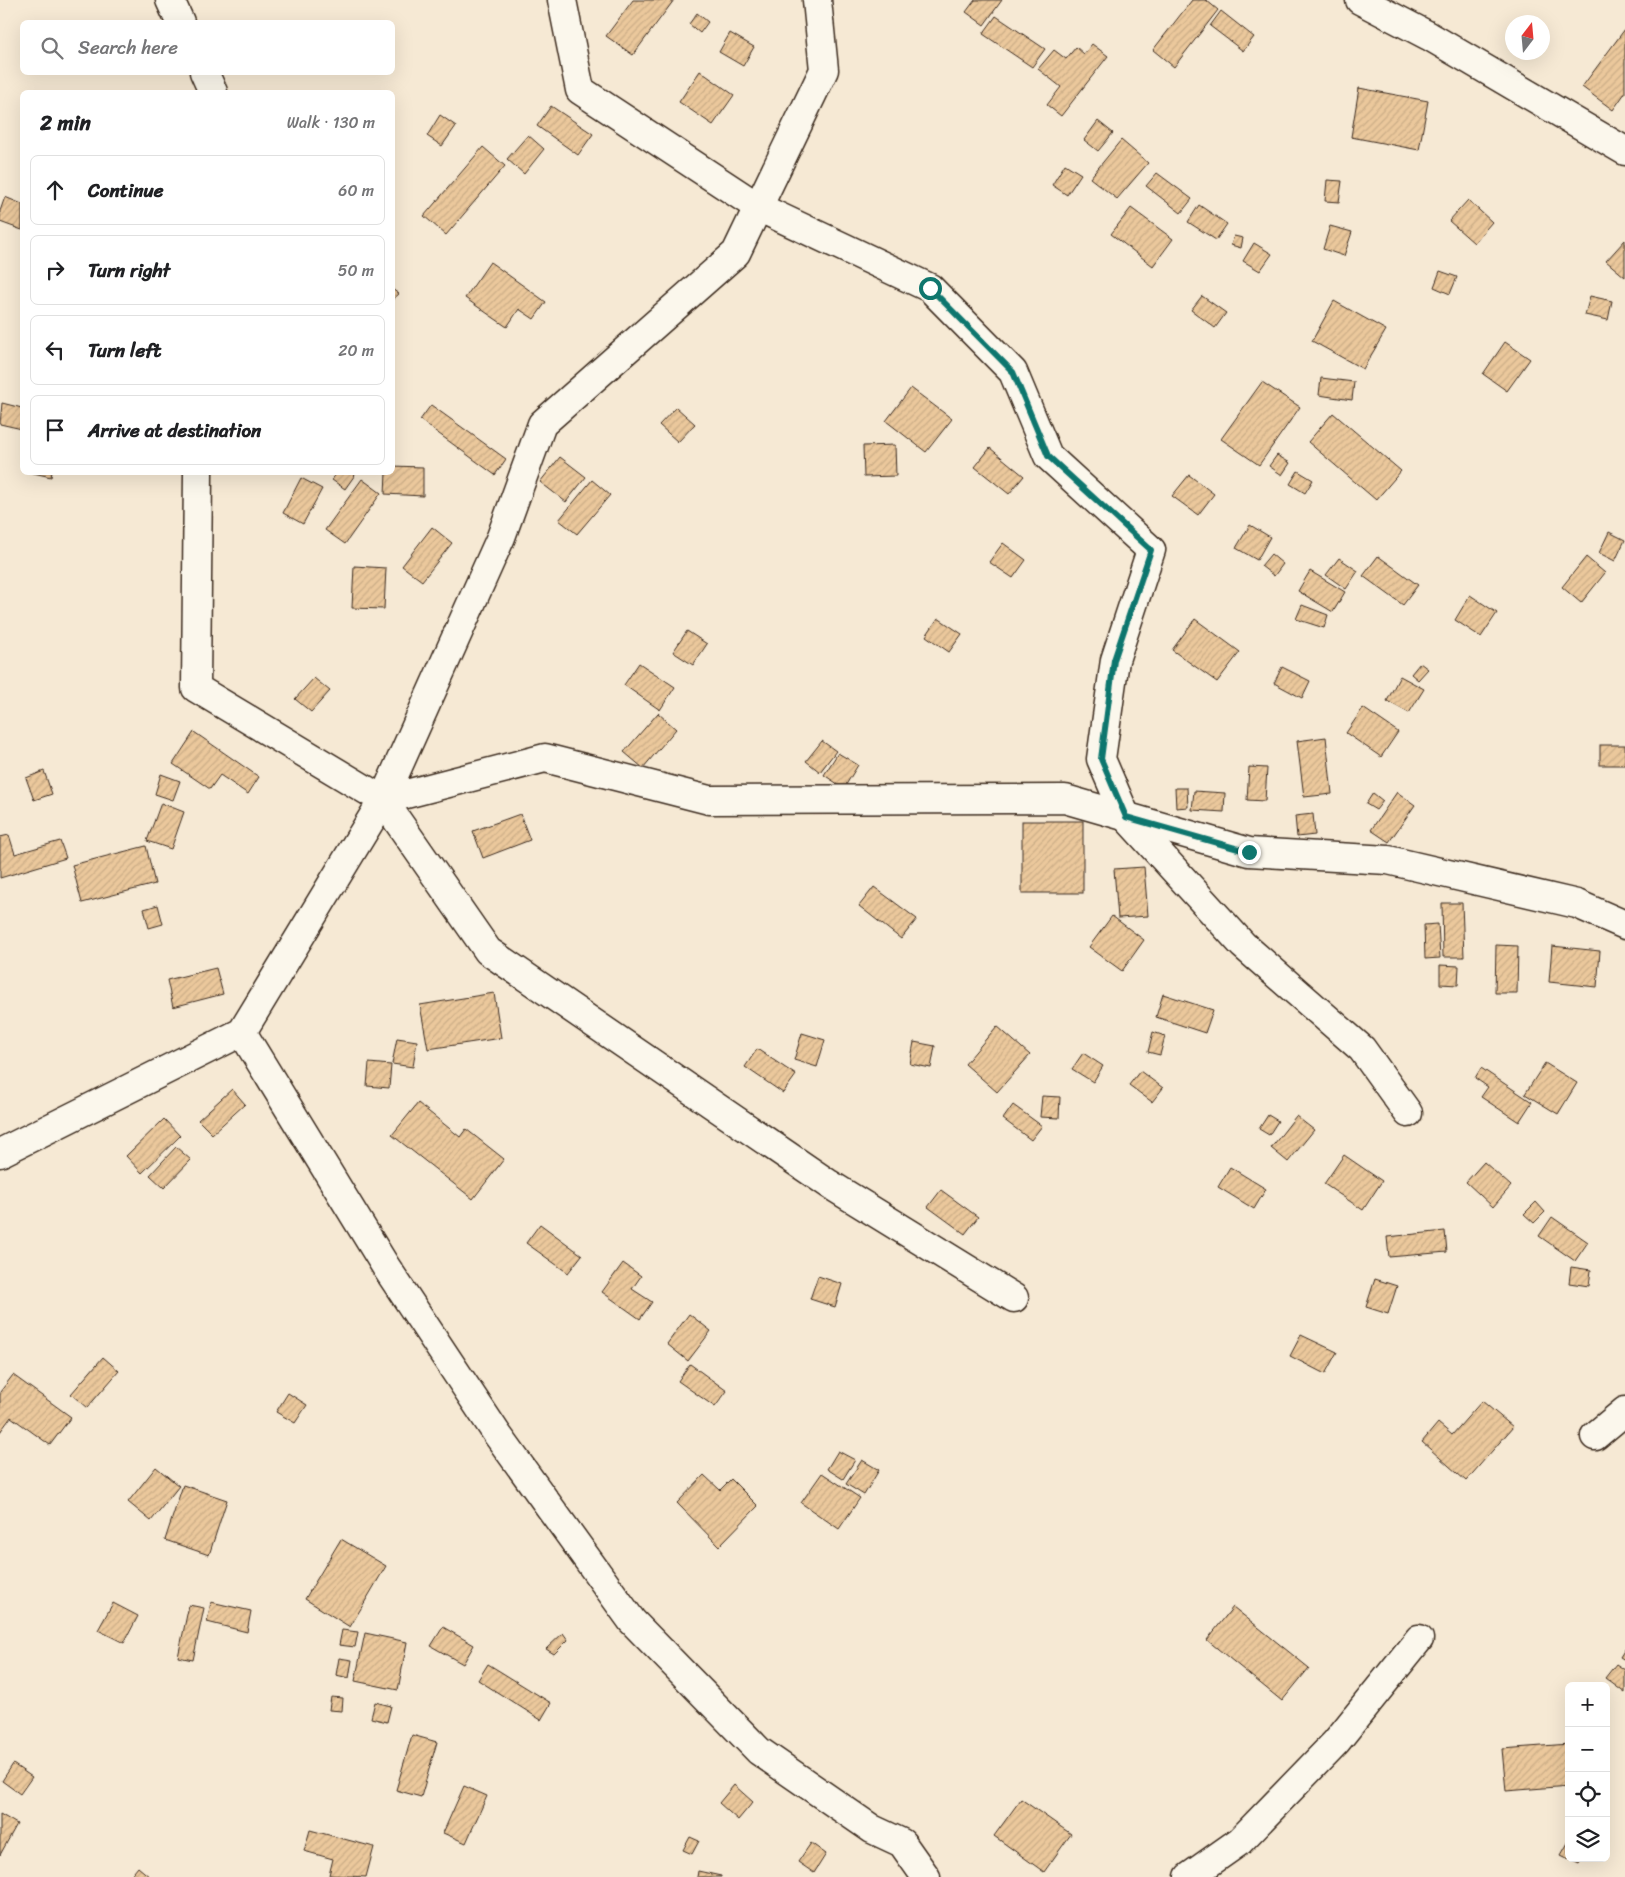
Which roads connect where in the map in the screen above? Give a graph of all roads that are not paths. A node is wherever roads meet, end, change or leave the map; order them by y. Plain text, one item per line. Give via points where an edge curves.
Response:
1 (170, 0) edge
2 (562, 0) edge
3 (817, 0) edge
4 (1360, 0) edge
5 (179, 20) edge
6 (205, 75) edge
7 (212, 90) edge
8 (1625, 151) edge
9 (758, 207) junction
10 (198, 475) edge
11 (383, 800) junction
12 (1126, 817) junction
13 (1625, 925) edge
14 (242, 1032) junction
15 (1408, 1114) dead end
16 (0, 1152) edge
17 (1014, 1298) dead end
18 (1625, 1411) edge
19 (1595, 1436) dead end
20 (1419, 1639) dead end
21 (926, 1877) edge
22 (1189, 1877) edge

1 - 5 street
2 - 9 street via 580,90
3 - 9 street via 824,70
4 - 8 street via 1429,36
6 - 7 street
9 - 11 street via 736,253 542,424 501,538
9 - 12 street via 930,288 1013,372 1048,456 1151,550 1114,660 1101,759
10 - 11 street via 196,688
11 - 12 street via 545,758 709,800 1065,800
11 - 14 street
11 - 17 street via 488,951 828,1184
12 - 13 street via 1249,852 1388,860 1577,904
12 - 15 street via 1242,944 1362,1049
14 - 16 street
14 - 21 street via 396,1283 496,1434 632,1621 758,1750 872,1829 902,1843
18 - 19 street
20 - 22 street via 1336,1742 1240,1841

